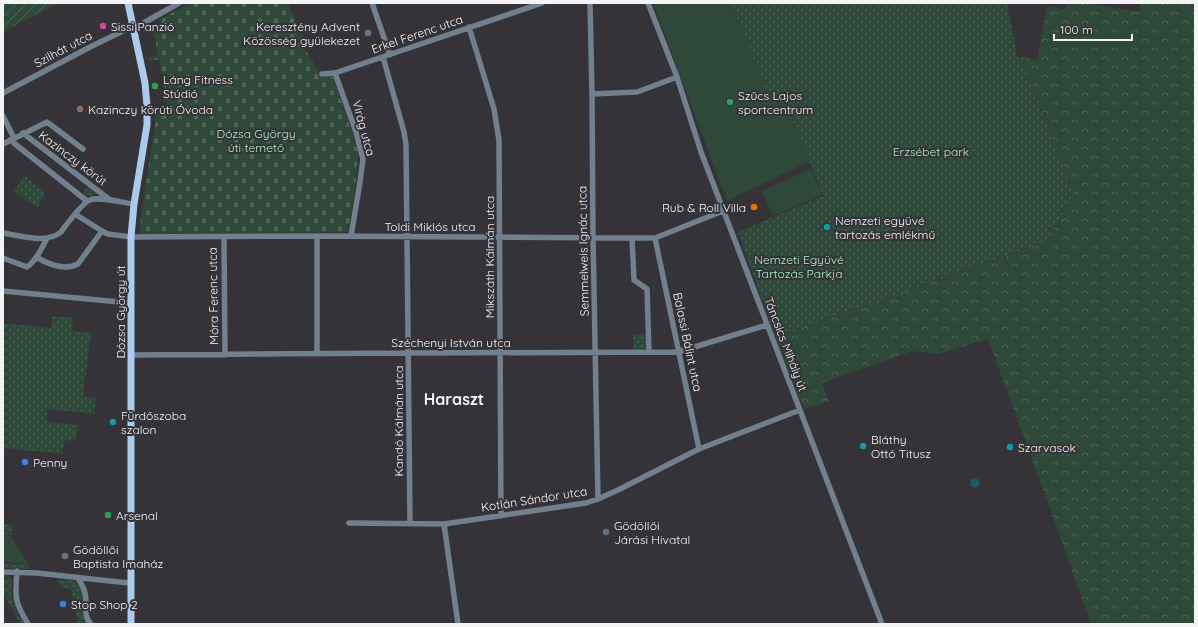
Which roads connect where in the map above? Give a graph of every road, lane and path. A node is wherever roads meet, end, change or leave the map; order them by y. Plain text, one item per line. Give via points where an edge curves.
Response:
1 (128, 3) edge
2 (179, 3) edge
3 (372, 3) edge
4 (542, 3) edge
5 (590, 3) edge
6 (648, 3) edge
7 (133, 27) junction
8 (469, 27) junction
9 (390, 55) junction
10 (383, 57) junction
11 (322, 74) dead end
12 (335, 74) junction
13 (677, 77) junction
14 (3, 93) edge
15 (592, 94) junction
16 (3, 116) edge
17 (23, 133) junction
18 (12, 139) junction
19 (3, 144) edge
20 (83, 149) dead end
21 (110, 200) junction
22 (87, 201) junction
23 (134, 204) junction
24 (723, 211) junction
25 (75, 214) junction
26 (102, 231) junction
27 (3, 233) edge
28 (317, 236) junction
29 (351, 236) junction
30 (500, 236) junction
31 (131, 237) junction
32 (224, 237) junction
33 (408, 237) junction
34 (47, 238) junction
35 (593, 238) junction
36 (632, 238) junction
37 (656, 238) junction
38 (36, 257) junction
39 (3, 258) edge
40 (3, 290) edge
41 (130, 303) junction
42 (767, 325) junction
43 (500, 352) junction
44 (596, 352) junction
45 (649, 352) junction
46 (678, 352) junction
47 (408, 353) junction
48 (317, 354) junction
49 (131, 355) junction
50 (225, 355) junction
51 (800, 410) junction
52 (699, 449) junction
53 (598, 499) junction
54 (501, 515) junction
55 (349, 523) dead end
56 (410, 524) junction
57 (444, 524) junction
58 (17, 571) junction
59 (3, 572) edge
60 (78, 578) junction
61 (131, 583) junction
62 (28, 624) edge
63 (91, 624) edge
64 (131, 624) edge
65 (458, 624) edge
66 (882, 624) edge

1 - 7 main road, Dózsa György út
2 - 7 street, Szilhát utca
3 - 9 street
4 - 8 street, Erkel Ferenc utca
5 - 15 street, Semmelweis Ignác utca
6 - 13 street, Táncsics Mihály út
7 - 14 street, Szilhát utca
7 - 23 main road, Dózsa György út via 145,83 147,106 147,125
8 - 9 street, Erkel Ferenc utca
8 - 30 street, Mikszáth Kálmán utca via 497,123
9 - 10 street, Erkel Ferenc utca
10 - 12 street, Erkel Ferenc utca
10 - 33 street, Kandó Kálmán utca via 406,139
11 - 12 street, Erkel Ferenc utca
12 - 29 street, Virág utca via 363,159
13 - 15 street via 637,92
13 - 24 street, Táncsics Mihály út
15 - 35 street, Semmelweis Ignác utca
16 - 18 street, Kazinczy körút
17 - 18 street, Kazinczy körút
17 - 20 street, Kazinczy körút via 47,122
17 - 21 street, Kazinczy körút
18 - 19 street, Kazinczy körút
18 - 22 street, Kazinczy körút
21 - 22 street, Kazinczy körút
21 - 23 street, Kazinczy körút
22 - 25 street
23 - 31 main road, Dózsa György út
24 - 37 street, Toldi Miklós utca
24 - 42 street, Táncsics Mihály út
25 - 26 street
25 - 34 street via 57,236
26 - 31 street
26 - 38 street via 74,266 50,264
27 - 34 street
28 - 29 street, Toldi Miklós utca
28 - 32 street, Toldi Miklós utca
28 - 48 street
29 - 33 street, Toldi Miklós utca
30 - 33 street, Toldi Miklós utca
30 - 35 street, Toldi Miklós utca
30 - 43 street, Mikszáth Kálmán utca
31 - 32 street, Toldi Miklós utca
31 - 41 main road, Dózsa György út
32 - 50 street, Móra Ferenc utca
33 - 47 street, Kandó Kálmán utca
34 - 38 street
35 - 36 street, Toldi Miklós utca
35 - 44 street, Semmelweis Ignác utca
36 - 37 street, Toldi Miklós utca
36 - 45 street via 634,280 647,289
37 - 46 street, Balassi Bálint utca
38 - 39 street via 27,267
40 - 41 street
41 - 49 main road, Dózsa György út
42 - 46 street, Széchenyi István utca
42 - 51 street, Táncsics Mihály út
43 - 44 street, Széchenyi István utca
43 - 47 street, Széchenyi István utca
43 - 54 street, Mikszáth Kálmán utca
44 - 45 street, Széchenyi István utca
44 - 53 street, Semmelweis Ignác utca
45 - 46 street, Széchenyi István utca
46 - 52 street, Balassi Bálint utca
47 - 48 street, Széchenyi István utca
47 - 56 street, Kandó Kálmán utca
48 - 50 street, Széchenyi István utca
49 - 50 street, Széchenyi István utca
49 - 61 main road, Dózsa György út
51 - 52 street, Kotlán Sándor utca
51 - 66 street, Táncsics Mihály út
52 - 53 street, Kotlán Sándor utca
53 - 54 street, Kotlán Sándor utca
54 - 57 street, Kotlán Sándor utca
55 - 56 street, Kotlán Sándor utca
56 - 57 street, Kotlán Sándor utca
57 - 65 street
58 - 59 street
58 - 60 street
58 - 62 street via 16,600
60 - 61 street
60 - 63 street via 85,593 85,614
61 - 64 main road, Dózsa György út

